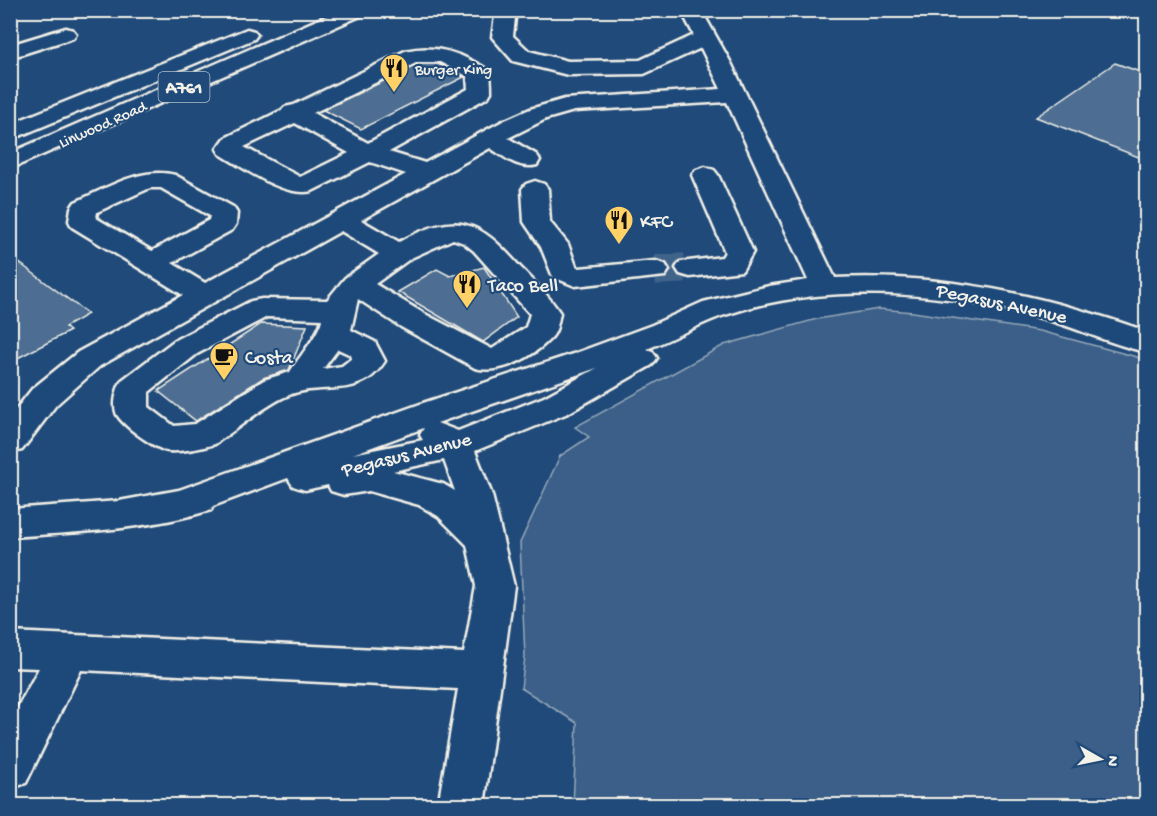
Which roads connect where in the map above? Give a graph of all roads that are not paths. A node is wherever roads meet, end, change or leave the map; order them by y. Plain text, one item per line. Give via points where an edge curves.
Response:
1 (306, 10) edge
2 (358, 10) edge
3 (512, 10) edge
4 (698, 10) edge
5 (66, 34) dead end
6 (706, 38) junction
7 (10, 52) edge
8 (734, 95) junction
9 (293, 112) junction
10 (10, 133) edge
11 (489, 137) junction
12 (368, 153) junction
13 (528, 160) dead end
14 (10, 162) edge
15 (426, 172) junction
16 (705, 175) dead end
17 (535, 189) dead end
18 (339, 219) junction
19 (398, 253) junction
20 (152, 263) dead end
21 (690, 268) tunnel mouth
22 (655, 270) tunnel mouth
23 (826, 288) junction
24 (204, 296) junction
25 (343, 309) junction
26 (712, 310) junction
27 (1146, 342) edge
28 (301, 380) junction
29 (10, 441) edge
30 (456, 445) junction
31 (293, 464) junction
32 (179, 504) junction
33 (10, 523) edge
34 (484, 538) junction
35 (10, 649) edge
36 (69, 652) junction
37 (482, 672) junction
38 (10, 768) edge
39 (461, 806) edge

1 - 10 street, Linwood Road / A761
2 - 14 street, Linwood Road / A761
3 - 6 street via 505,16 502,37 521,56 568,68 644,67
4 - 6 street via 693,14
5 - 7 street
6 - 8 street
8 - 11 street via 573,104 538,114
8 - 23 street
9 - 12 street
9 - 12 street via 234,142 229,149 303,186
9 - 12 street via 413,56 430,52 478,73 480,92
11 - 13 street
11 - 15 street
12 - 15 street
15 - 18 street
16 - 21 street via 739,252 732,265
17 - 22 street via 537,222 554,244 563,271 575,276
18 - 19 street
18 - 24 street
19 - 25 street
19 - 25 street via 445,230 464,232 484,245 545,312 540,332 501,358 486,361 412,320
20 - 24 street
23 - 26 street, Pegasus Avenue
23 - 27 street, Pegasus Avenue via 927,286 977,293 1017,301
24 - 29 street via 89,359 44,397
25 - 28 street
25 - 28 street via 369,361 351,376
25 - 28 street via 262,308 226,325 186,347 133,388 132,412 168,439 203,435 275,388
26 - 30 street, Pegasus Avenue via 634,362 556,405
26 - 31 street, Pegasus Avenue via 557,372
30 - 31 street via 429,431
30 - 32 street, Pegasus Avenue
30 - 34 street
31 - 32 street, Pegasus Avenue
32 - 33 street, Pegasus Avenue via 119,515
32 - 34 street via 369,478 430,494 451,506
34 - 37 street via 495,586
35 - 36 street
36 - 37 street
36 - 38 street
37 - 39 street

